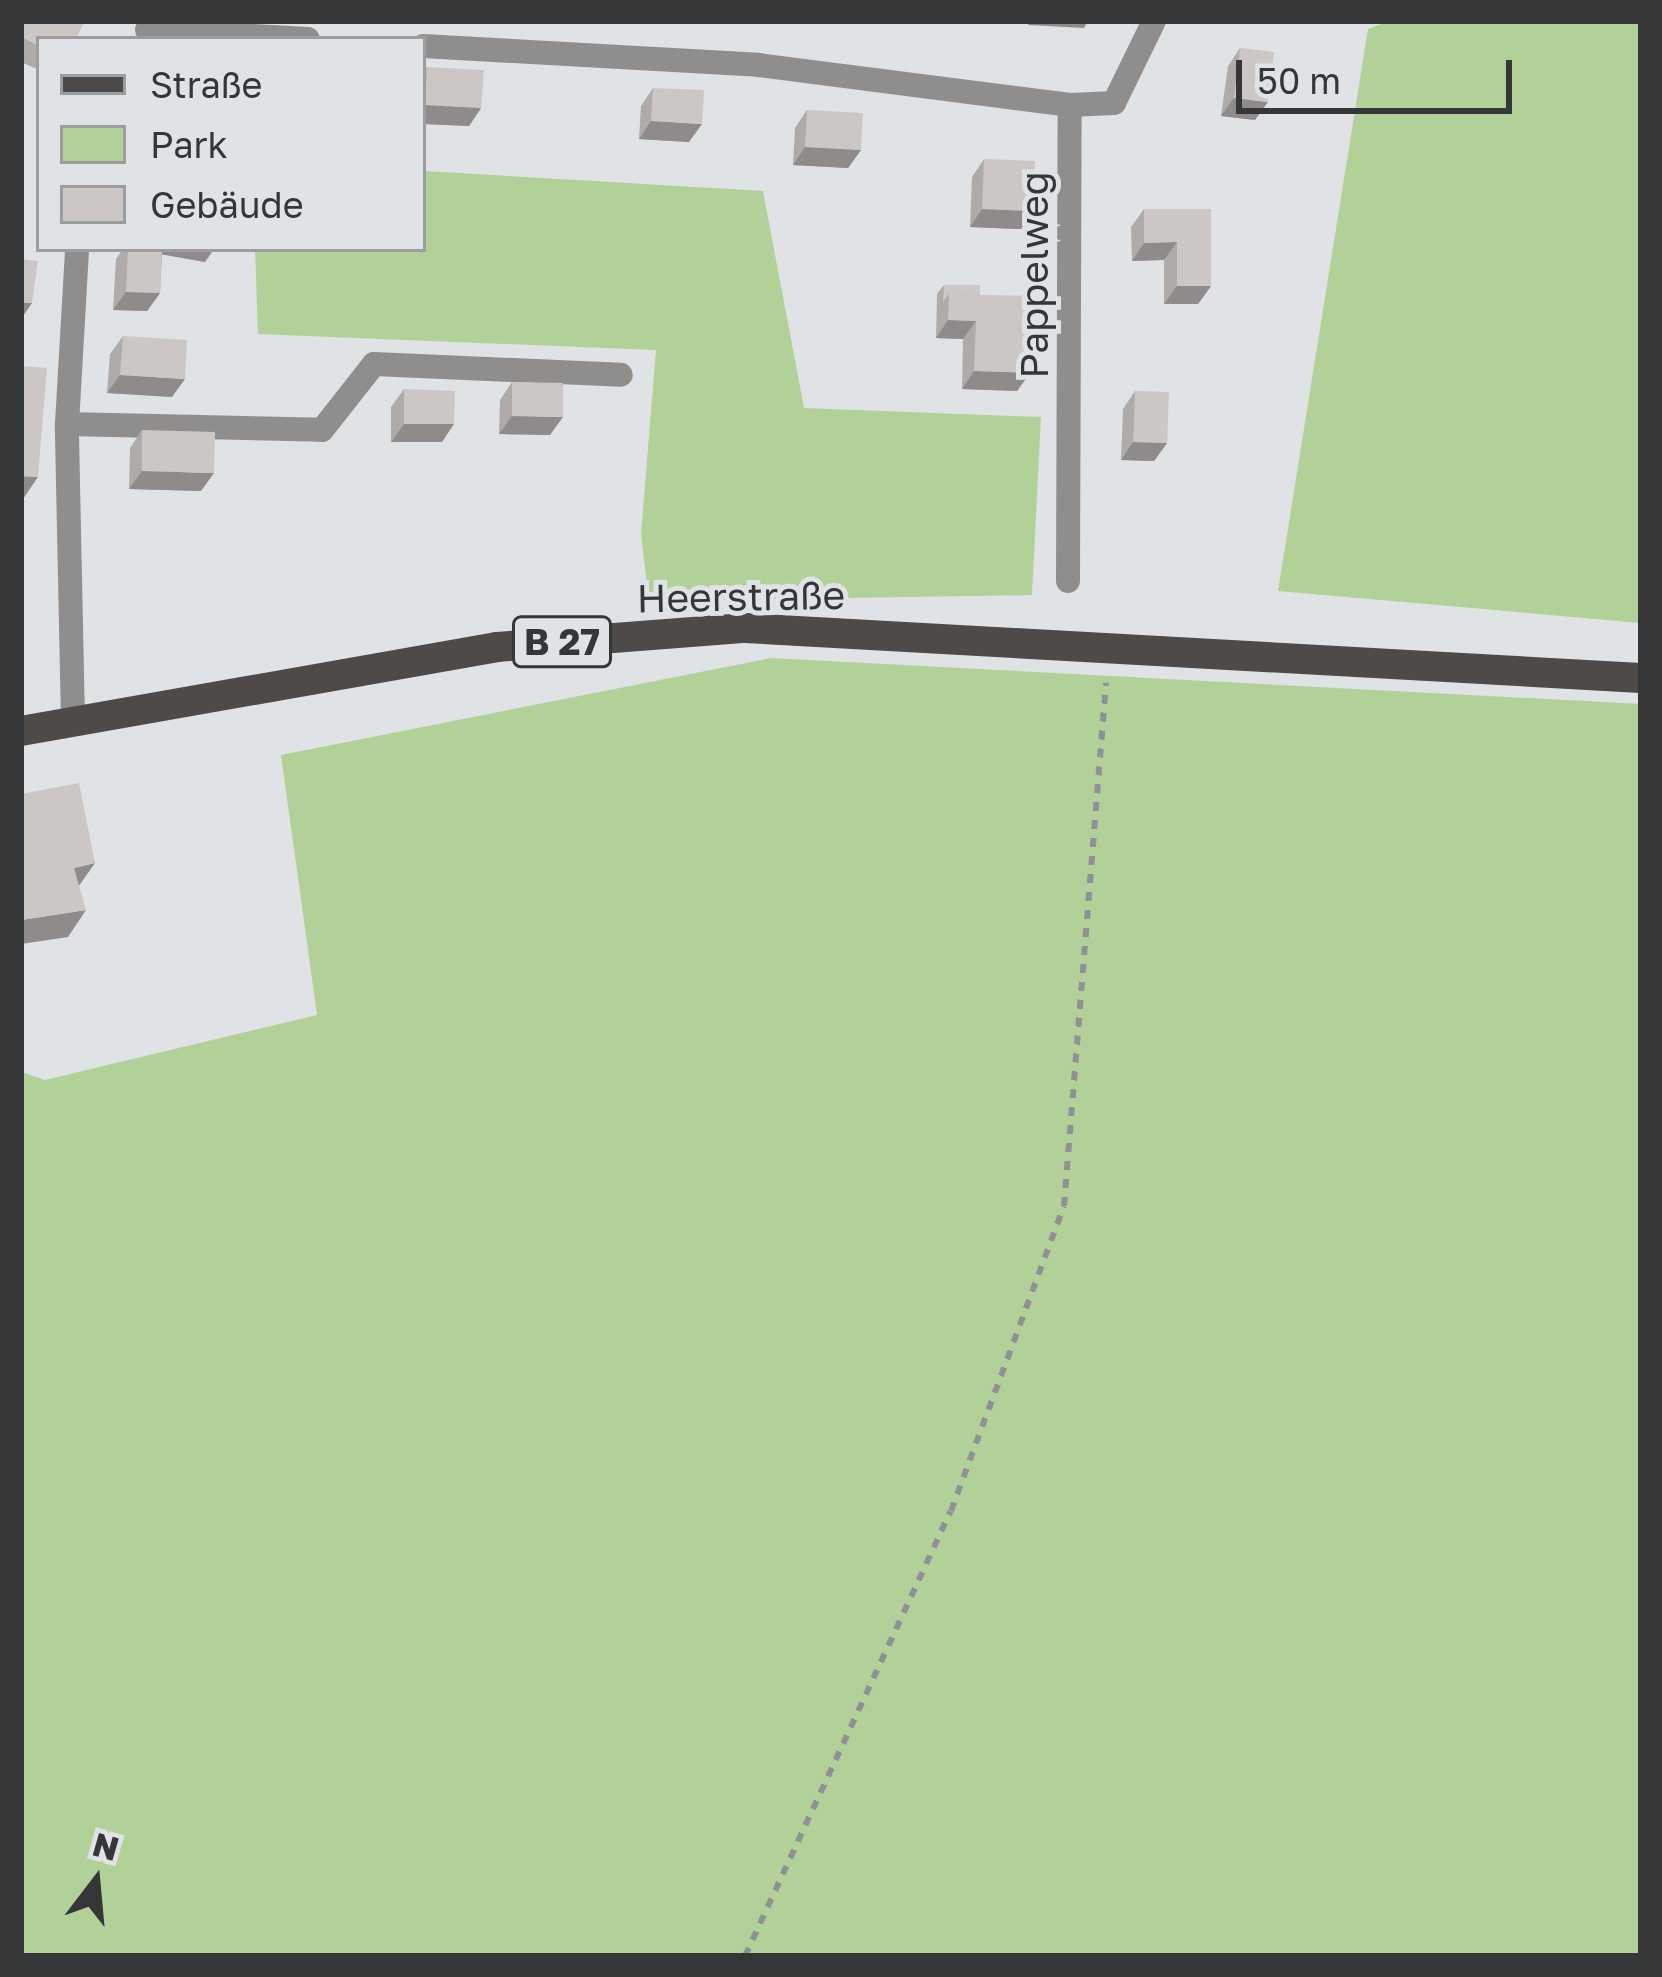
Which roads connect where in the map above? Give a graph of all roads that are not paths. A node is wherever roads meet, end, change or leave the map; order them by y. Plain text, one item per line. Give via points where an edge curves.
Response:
1 (1154, 21) edge
2 (146, 30) edge
3 (254, 36) edge
4 (426, 46) edge
5 (1070, 105) junction
6 (77, 252) edge
7 (621, 375) dead end
8 (67, 424) junction
9 (1068, 581) dead end
10 (1641, 678) edge
11 (73, 721) junction
12 (21, 731) edge

1 - 5 street via 1114,103
2 - 3 street
4 - 5 street via 758,65
5 - 9 street, Pappelweg
6 - 8 street
7 - 8 street via 374,364 322,430
8 - 11 street
10 - 11 main road, Heerstraße / B 27 via 745,628 497,647
11 - 12 main road, Heerstraße / B 27

